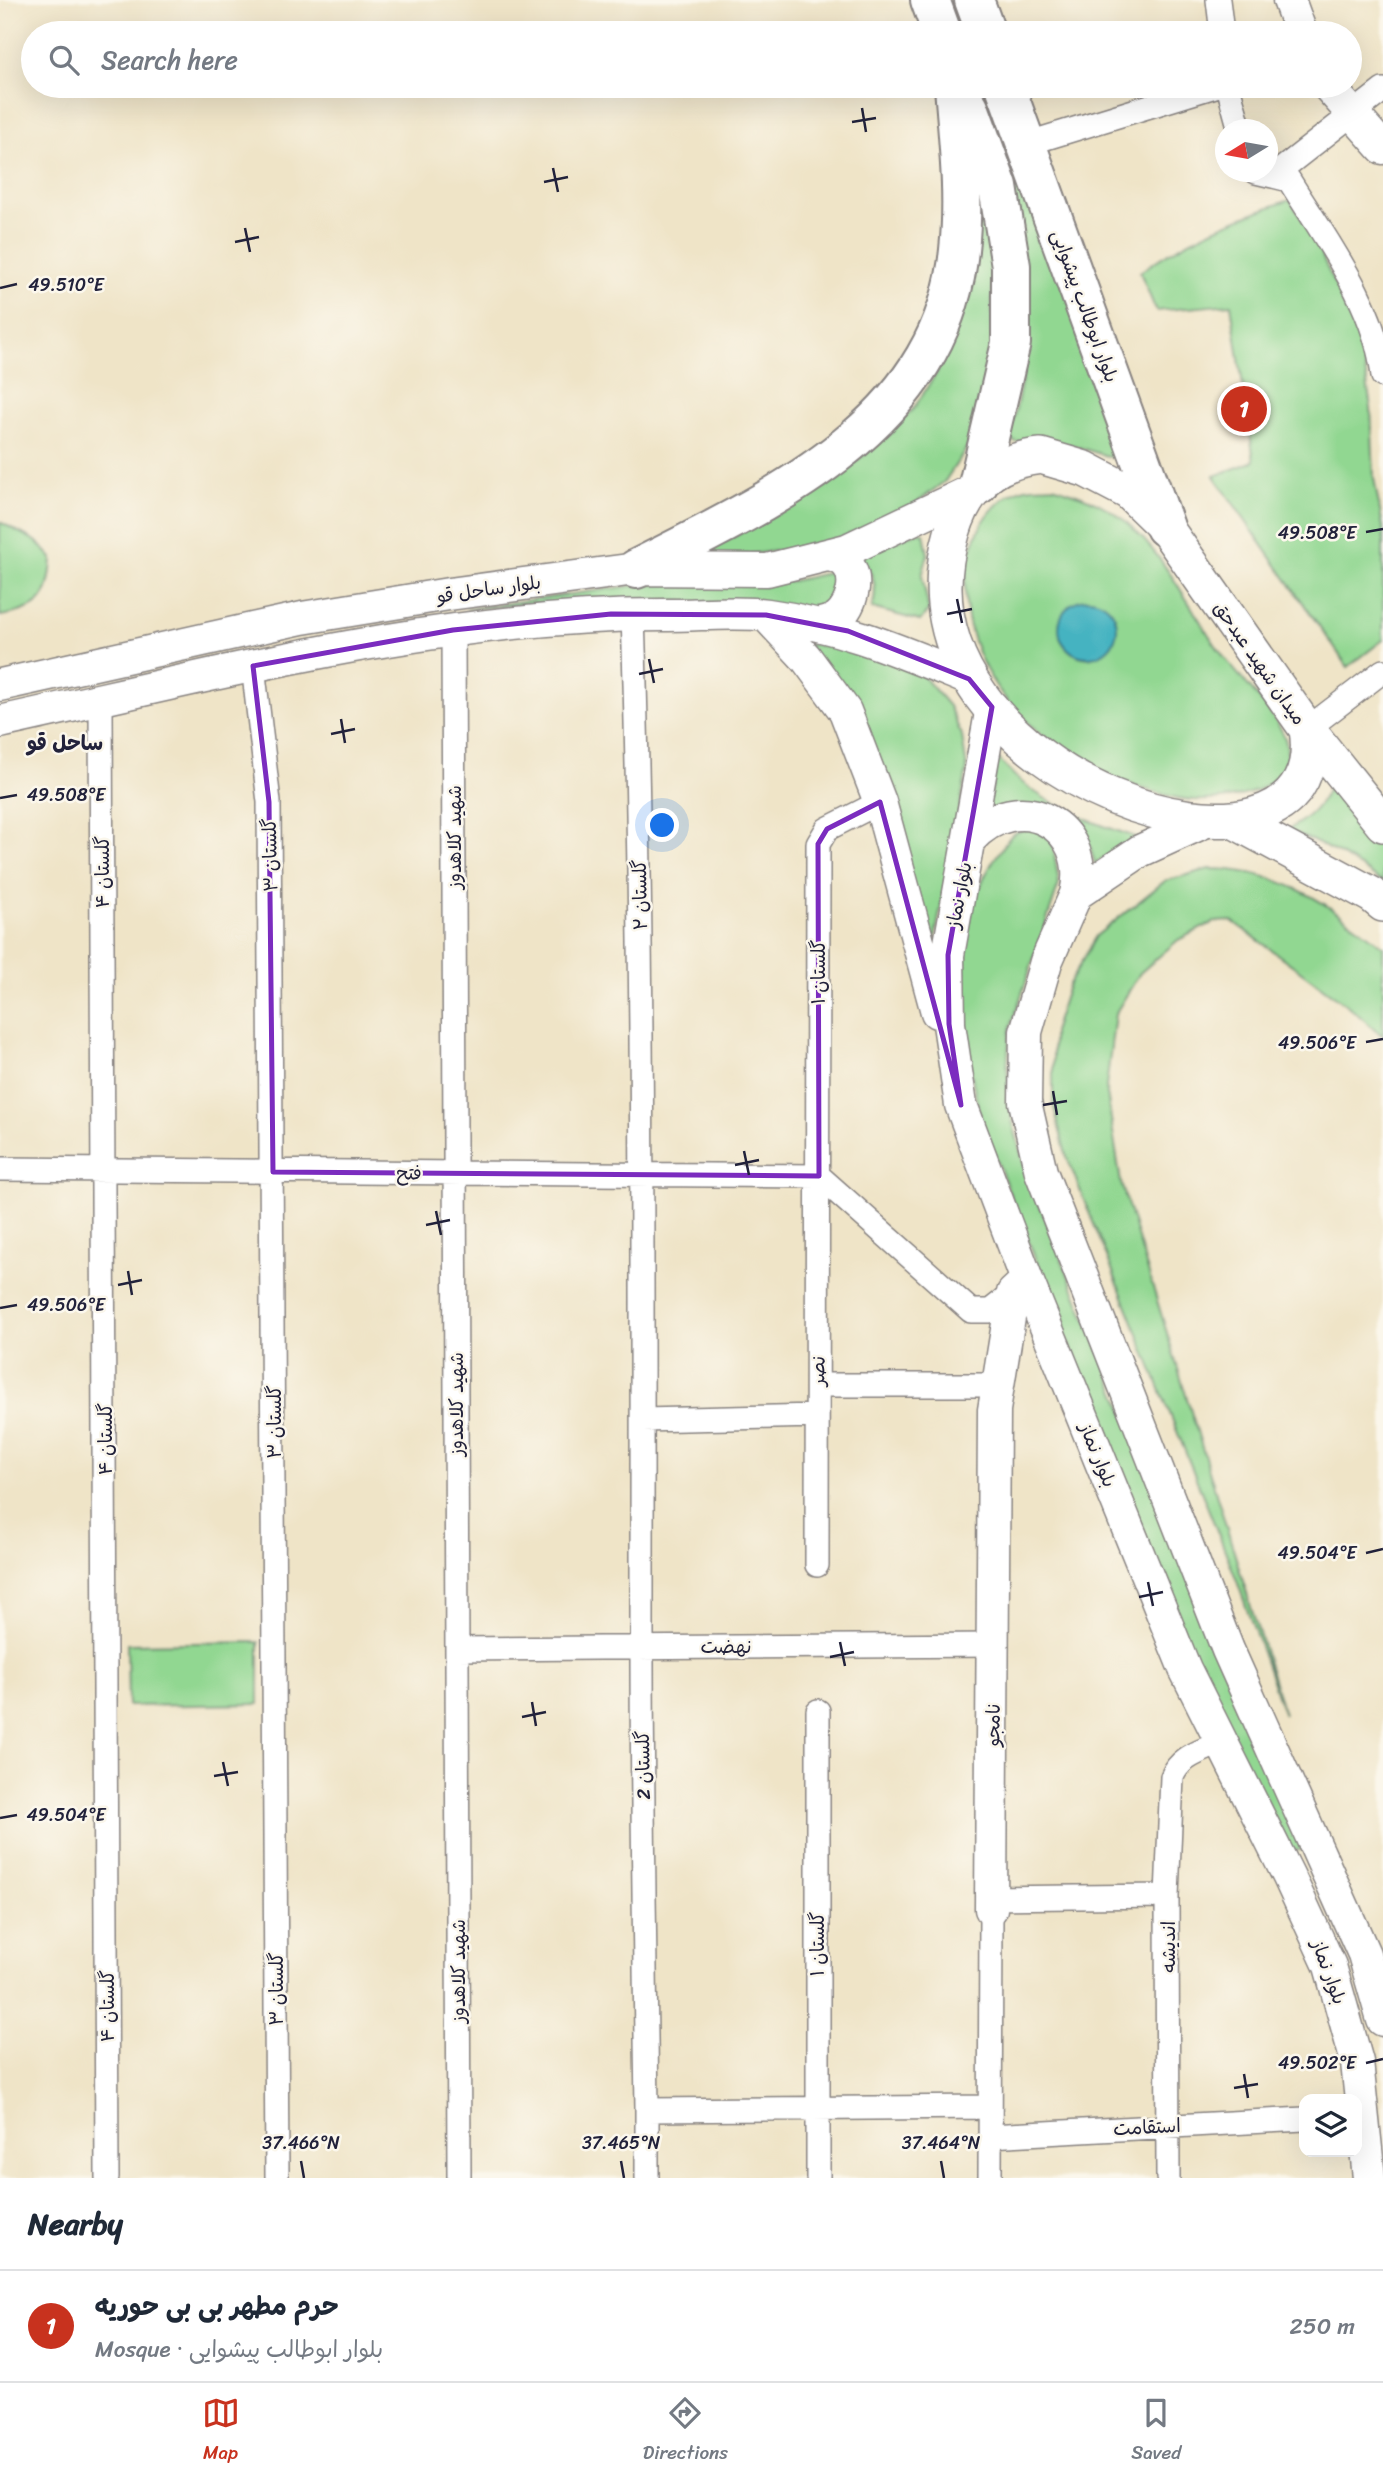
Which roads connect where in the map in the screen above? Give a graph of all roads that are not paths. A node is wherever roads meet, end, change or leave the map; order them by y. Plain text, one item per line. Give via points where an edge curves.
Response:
1 (930, 0) edge
2 (974, 0) edge
3 (1218, 0) edge
4 (1289, 0) edge
5 (938, 21) edge
6 (982, 21) edge
7 (1221, 21) edge
8 (1297, 21) edge
9 (1383, 90) edge
10 (955, 98) edge
11 (965, 98) edge
12 (1009, 98) edge
13 (1176, 98) edge
14 (1231, 98) edge
15 (1339, 98) edge
16 (1354, 114) junction
17 (1237, 119) edge
18 (1026, 144) junction
19 (1382, 145) edge
20 (1278, 165) edge
21 (1278, 177) edge
22 (1379, 336) edge
23 (1383, 376) edge
24 (975, 488) junction
25 (1165, 527) junction
26 (828, 555) junction
27 (636, 569) junction
28 (633, 615) junction
29 (766, 615) junction
30 (817, 625) junction
31 (453, 630) junction
32 (254, 666) junction
33 (1383, 671) edge
34 (969, 680) junction
35 (0, 685) edge
36 (101, 700) junction
37 (992, 707) junction
38 (0, 722) edge
39 (1307, 729) junction
40 (880, 802) junction
41 (1381, 817) edge
42 (1219, 820) junction
43 (970, 839) junction
44 (1076, 894) junction
45 (1383, 904) edge
46 (961, 1105) junction
47 (0, 1169) edge
48 (104, 1170) junction
49 (273, 1171) junction
50 (455, 1173) junction
51 (643, 1175) junction
52 (819, 1176) junction
53 (1020, 1287) junction
54 (818, 1385) junction
55 (996, 1385) junction
56 (817, 1416) junction
57 (643, 1420) junction
58 (817, 1565) dead end
59 (994, 1645) junction
60 (642, 1646) junction
61 (457, 1649) junction
62 (818, 1711) dead end
63 (1219, 1743) junction
64 (1322, 1862) junction
65 (1289, 1877) junction
66 (1167, 1896) junction
67 (991, 1903) junction
68 (1369, 1971) junction
69 (1383, 1999) edge
70 (1383, 2020) edge
71 (1359, 2094) edge
72 (990, 2107) junction
73 (817, 2108) junction
74 (647, 2110) junction
75 (1299, 2119) edge
76 (1168, 2126) junction
77 (1362, 2129) edge
78 (990, 2136) junction
79 (107, 2178) edge
80 (277, 2178) edge
81 (459, 2178) edge
82 (647, 2178) edge
83 (818, 2178) edge
84 (990, 2178) edge
85 (1168, 2178) edge
86 (1369, 2178) edge

1 - 5 highway
2 - 6 highway
3 - 7 street
4 - 8 main road
9 - 16 street
10 - 27 highway via 962,191 959,252 947,308 920,364 881,417 829,461 771,500
11 - 24 highway via 998,187 1011,266 1011,343
12 - 18 highway, بلوار ابوطالب پیشوایی
13 - 18 street
14 - 17 street
15 - 16 main road
16 - 19 main road
16 - 20 street
18 - 25 highway, بلوار ابوطالب پیشوایی
21 - 22 street via 1289,180
22 - 23 street
24 - 25 main road, میدان شهید عبدحق via 1015,459 1041,456 1085,469 1129,492
24 - 26 main road, بلوار ساحل قو
24 - 34 main road, میدان شهید عبدحق via 960,507 947,550 944,594 952,638
25 - 39 main road, میدان شهید عبدحق
26 - 27 main road, بلوار ساحل قو via 766,570
26 - 30 main road via 845,561 853,589 848,608 835,620
27 - 35 main road, بلوار ساحل قو via 302,618
28 - 29 main road, بلوار ساحل قو
28 - 31 main road, بلوار ساحل قو
28 - 51 street, گلستان ۲
29 - 30 main road, بلوار ساحل قو
29 - 40 main road via 845,711
30 - 34 main road, بلوار ساحل قو via 848,631
31 - 32 main road, بلوار ساحل قو
31 - 50 street, شهید کلاهدوز
32 - 36 main road, بلوار ساحل قو
32 - 49 street, گلستان ۳ via 269,802
33 - 39 street
34 - 37 main road, میدان شهید عبدحق
36 - 38 main road, بلوار ساحل قو
36 - 48 street, گلستان ۴
37 - 42 main road, میدان شهید عبدحق via 1014,734 1070,778 1135,807
37 - 43 main road, بلوار نماز
39 - 41 main road
39 - 42 main road, میدان شهید عبدحق via 1308,763 1303,779 1286,802 1260,814
40 - 46 main road
40 - 52 street, گلستان ۱ via 827,829 818,844
42 - 44 main road via 1140,851
42 - 45 main road
43 - 44 main road via 994,819 1009,814 1025,813 1054,824 1076,855 1080,879
43 - 46 main road, بلوار نماز via 947,955 949,1024
44 - 64 main road, بلوار نماز via 1046,962 1026,1032 1025,1102 1041,1172 1228,1650
46 - 53 main road, بلوار نماز
47 - 48 street, فتح
48 - 49 street, فتح
48 - 79 street, گلستان ۴
49 - 50 street, فتح
49 - 80 street, گلستان ۳
50 - 51 street, فتح
50 - 61 street, شهید کلاهدوز
51 - 52 street, فتح
51 - 57 street, گلستان ۲
52 - 53 street via 971,1311 990,1311
52 - 54 street, نصر
53 - 55 main road, نامجو
53 - 63 main road, بلوار نماز
54 - 55 street
54 - 56 street, نصر
55 - 59 main road, نامجو
56 - 57 street
56 - 58 street, نصر
57 - 60 street, گلستان 2
59 - 60 street, نهضت
59 - 67 main road, نامجو
60 - 61 street, نهضت
60 - 74 street, گلستان 2
61 - 81 street, شهید کلاهدوز
62 - 73 street, گلستان ۱
63 - 65 main road, بلوار نماز
63 - 66 street, اندیشه via 1184,1759 1172,1777
64 - 65 street
64 - 68 main road, بلوار نماز
65 - 71 main road, بلوار نماز via 1330,1966 1357,2062
66 - 67 street
66 - 76 street, اندیشه
67 - 72 street, نامجو
68 - 69 main road
68 - 70 main road, بلوار نماز
72 - 73 street
72 - 78 street, نامجو
73 - 74 street
73 - 83 street, گلستان ۱
74 - 82 street, گلستان 2
75 - 76 street, استقامت
76 - 78 street, استقامت
76 - 85 street, اندیشه
77 - 86 main road, بلوار نماز
78 - 84 street, نامجو

